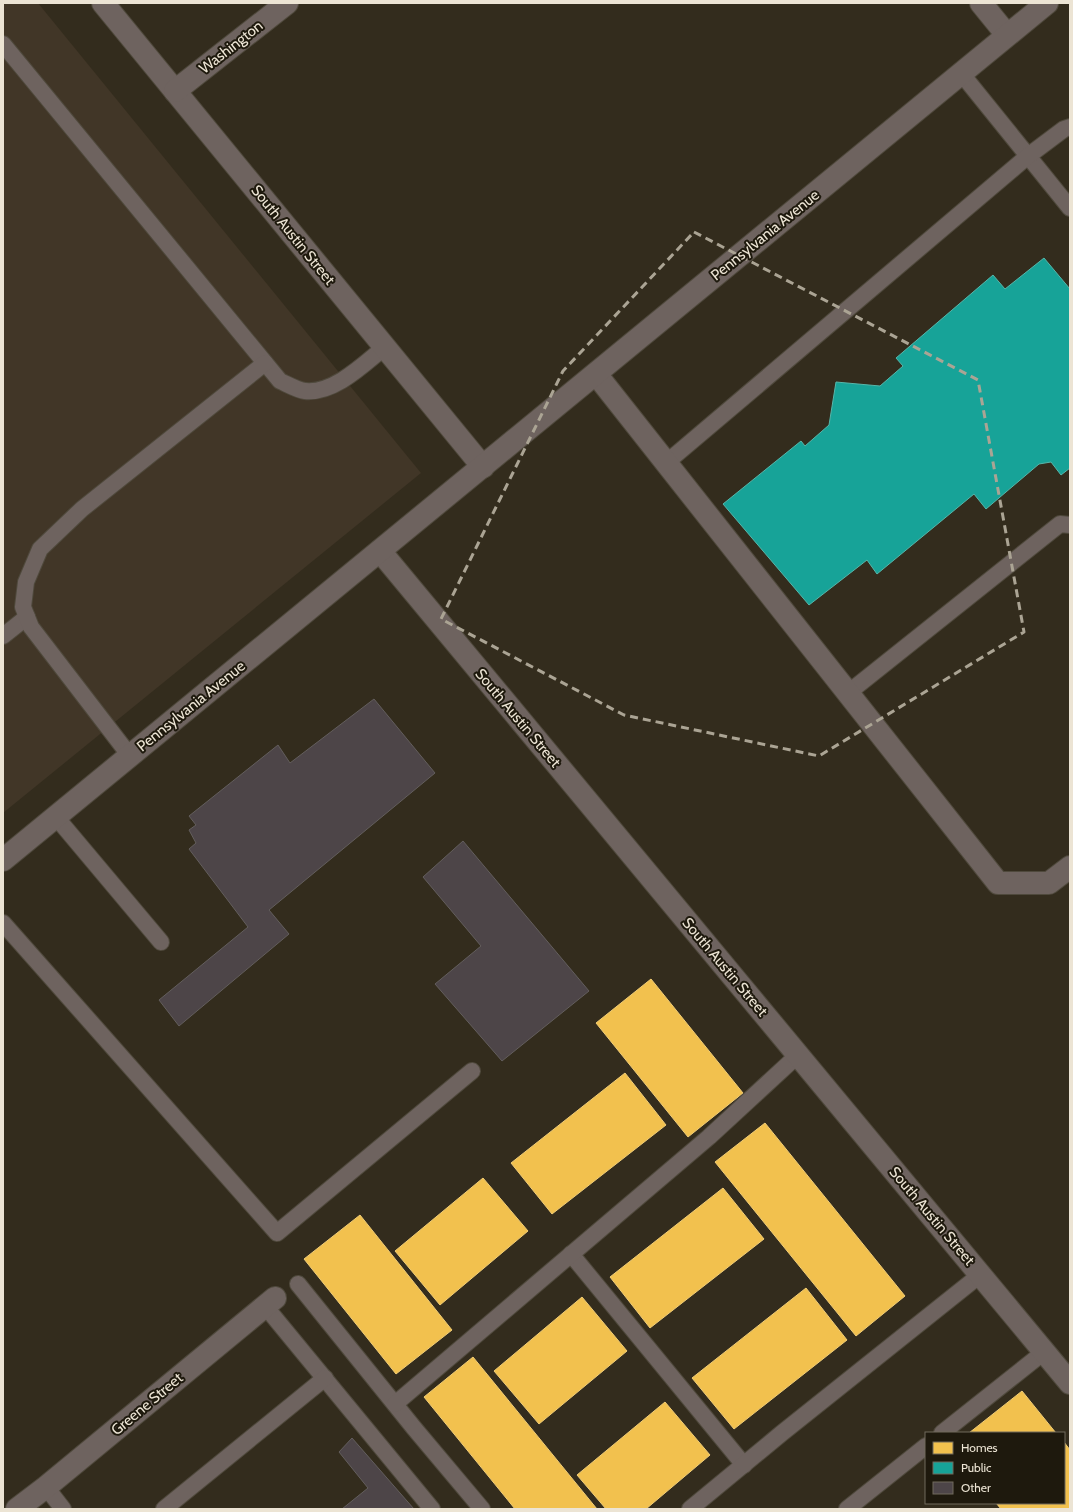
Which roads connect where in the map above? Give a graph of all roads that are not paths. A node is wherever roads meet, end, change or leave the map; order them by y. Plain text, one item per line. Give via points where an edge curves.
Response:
1 (103, 3) edge
2 (287, 3) edge
3 (981, 3) edge
4 (1047, 3) edge
5 (1007, 35) junction
6 (3, 44) edge
7 (961, 73) junction
8 (175, 91) junction
9 (1070, 127) edge
10 (1028, 156) junction
11 (1070, 208) edge
12 (385, 348) junction
13 (264, 363) junction
14 (596, 374) junction
15 (666, 463) junction
16 (483, 467) junction
17 (1070, 525) edge
18 (380, 551) junction
19 (27, 617) junction
20 (3, 636) edge
21 (848, 693) junction
22 (130, 756) junction
23 (56, 817) junction
24 (3, 860) edge
25 (1070, 867) edge
26 (3, 923) edge
27 (161, 942) dead end
28 (798, 1055) junction
29 (472, 1071) dead end
30 (571, 1254) junction
31 (980, 1275) junction
32 (298, 1284) dead end
33 (270, 1302) joint
34 (1044, 1352) junction
35 (325, 1378) junction
36 (1070, 1383) edge
37 (395, 1404) junction
38 (943, 1432) edge
39 (925, 1447) edge
40 (744, 1465) junction
41 (46, 1488) junction
42 (17, 1509) edge
43 (63, 1509) edge
44 (164, 1509) edge
45 (432, 1509) edge
46 (482, 1509) edge
47 (690, 1509) edge
48 (847, 1509) edge

1 - 8 street, South Austin Street
2 - 8 street, Washington
3 - 5 street
4 - 5 street, Pennsylvania Avenue
5 - 7 street, Pennsylvania Avenue
6 - 13 lane
7 - 10 lane
7 - 14 street, Pennsylvania Avenue
8 - 12 street, South Austin Street
9 - 10 lane
10 - 11 lane
10 - 15 lane
12 - 13 lane via 349,376 325,389 305,391 280,381
12 - 16 street, South Austin Street
13 - 19 lane via 82,509 40,549 26,582 23,607
14 - 15 street
14 - 16 street, Pennsylvania Avenue
15 - 21 street
16 - 18 street, Pennsylvania Avenue
17 - 21 lane via 1060,524
18 - 22 street, Pennsylvania Avenue
18 - 28 street, South Austin Street
19 - 20 lane
19 - 22 lane via 31,627
21 - 25 street via 998,883 1049,883
22 - 23 street, Pennsylvania Avenue
23 - 24 street, Pennsylvania Avenue
23 - 27 lane
26 - 29 lane via 277,1233
28 - 30 lane via 709,1137
28 - 31 street, South Austin Street
30 - 37 lane
30 - 40 lane
31 - 34 street, South Austin Street
31 - 40 lane
32 - 37 lane
33 - 35 lane
33 - 41 street, Greene Street
34 - 36 street, South Austin Street
34 - 38 lane
35 - 44 lane
35 - 45 lane
37 - 46 lane
39 - 48 lane
40 - 47 lane
41 - 42 street, Greene Street
41 - 43 lane

